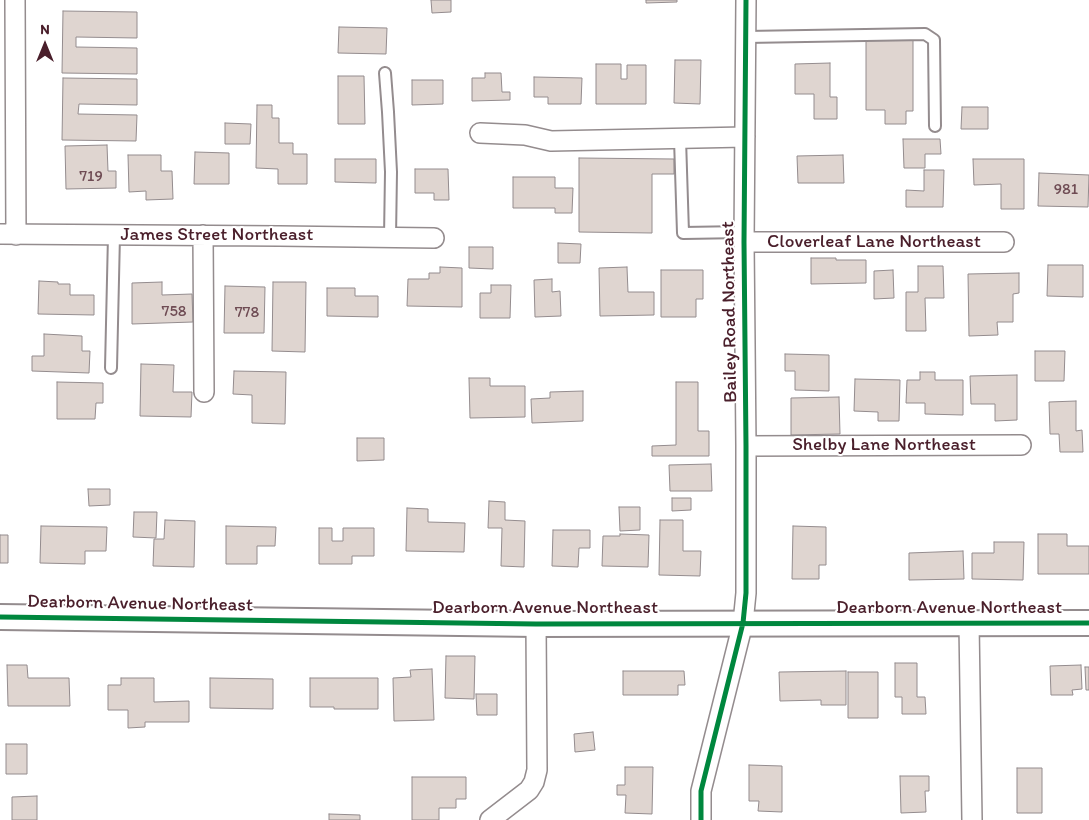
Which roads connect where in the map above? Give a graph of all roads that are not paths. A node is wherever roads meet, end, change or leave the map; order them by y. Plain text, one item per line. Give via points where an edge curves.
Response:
1 (15, 0) edge
2 (746, 0) edge
3 (746, 37) junction
4 (385, 73) dead end
5 (935, 126) dead end
6 (480, 133) dead end
7 (745, 137) junction
8 (680, 139) junction
9 (8, 234) edge
10 (114, 235) junction
11 (203, 235) junction
12 (390, 237) junction
13 (744, 237) junction
14 (434, 238) dead end
15 (1004, 242) dead end
16 (111, 368) dead end
17 (204, 392) dead end
18 (1021, 445) dead end
19 (746, 446) junction
20 (0, 617) edge
21 (743, 623) junction
22 (969, 623) junction
23 (1089, 623) edge
24 (536, 624) junction
25 (490, 820) edge
26 (701, 820) edge
27 (972, 820) edge

1 - 9 street
2 - 3 street, Bailey Road Northeast
3 - 5 lane via 925,34 934,40
3 - 7 street, Bailey Road Northeast
4 - 12 lane
6 - 8 street via 525,135 551,141
7 - 8 street
7 - 13 street, Bailey Road Northeast
8 - 13 lane via 683,233
9 - 10 street, James Street Northeast
10 - 11 street, James Street Northeast
10 - 16 lane
11 - 12 street, James Street Northeast
11 - 17 street
12 - 14 street, James Street Northeast
13 - 15 street, Cloverleaf Lane Northeast
13 - 19 street, Bailey Road Northeast
18 - 19 street, Shelby Lane Northeast
19 - 21 street, Bailey Road Northeast
20 - 24 street, Dearborn Avenue Northeast
21 - 22 street, Dearborn Avenue Northeast
21 - 24 street, Dearborn Avenue Northeast
21 - 26 street, Bailey Road Northeast via 701,791
22 - 23 street, Dearborn Avenue Northeast
22 - 27 street
24 - 25 street via 537,770 529,790

